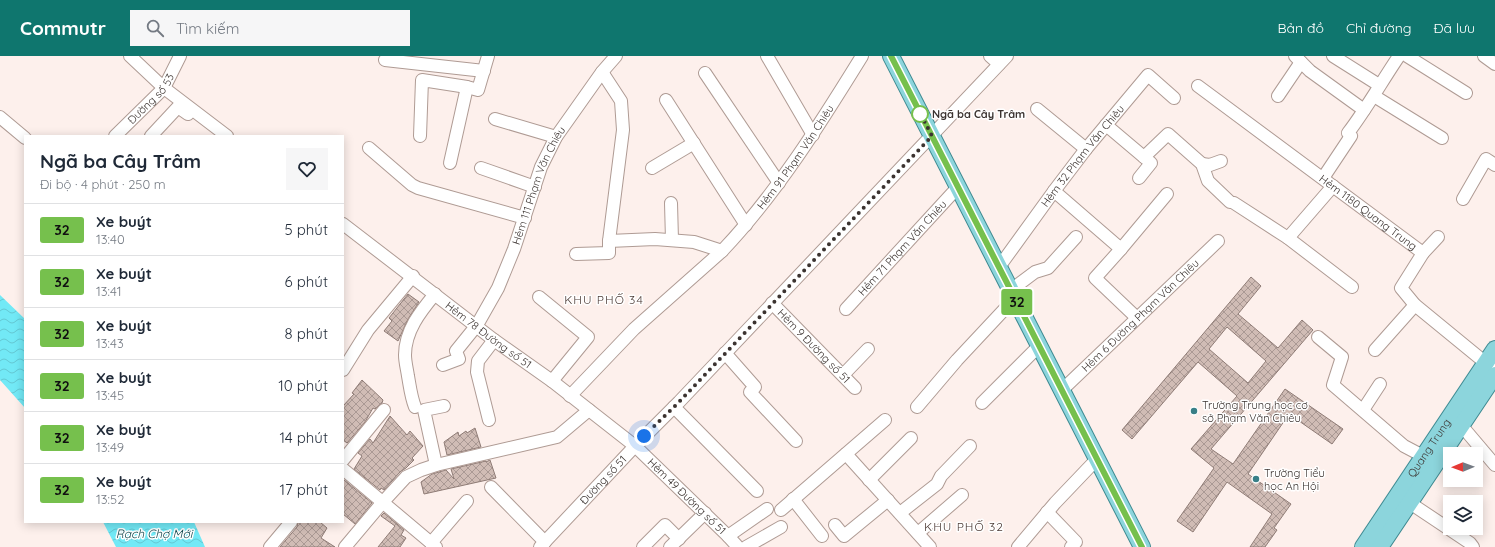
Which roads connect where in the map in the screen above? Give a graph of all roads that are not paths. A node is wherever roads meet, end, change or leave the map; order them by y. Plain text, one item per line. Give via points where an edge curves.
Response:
1 (130, 56) edge
2 (180, 56) edge
3 (488, 56) edge
4 (616, 56) edge
5 (767, 56) edge
6 (862, 56) edge
7 (891, 56) edge
8 (1332, 56) edge
9 (1399, 56) edge
10 (1407, 56) edge
11 (1484, 56) edge
12 (999, 59) edge
13 (1298, 59) edge
14 (385, 60) dead end
15 (1495, 64) edge
16 (484, 71) junction
17 (602, 72) junction
18 (705, 73) dead end
19 (1198, 86) dead end
20 (466, 87) junction
21 (164, 88) junction
22 (1377, 90) junction
23 (1466, 93) dead end
24 (1278, 96) dead end
25 (1174, 98) dead end
26 (666, 100) dead end
27 (1036, 109) dead end
28 (1364, 110) junction
29 (0, 117) edge
30 (495, 119) dead end
31 (1106, 125) junction
32 (116, 135) edge
33 (151, 135) edge
34 (214, 135) edge
35 (226, 135) edge
36 (813, 135) junction
37 (420, 136) dead end
38 (932, 136) junction
39 (24, 137) edge
40 (556, 137) junction
41 (1442, 138) dead end
42 (694, 143) junction
43 (369, 148) dead end
44 (1086, 149) junction
45 (1144, 157) junction
46 (1221, 161) dead end
47 (450, 163) dead end
48 (1202, 164) junction
49 (1495, 165) edge
50 (481, 168) dead end
51 (652, 168) dead end
52 (1139, 178) dead end
53 (1323, 178) junction
54 (779, 183) junction
55 (1333, 186) junction
56 (535, 187) junction
57 (958, 188) junction
58 (1054, 191) junction
59 (1167, 194) dead end
60 (1462, 199) dead end
61 (671, 204) dead end
62 (525, 218) junction
63 (344, 225) edge
64 (746, 225) junction
65 (1076, 237) dead end
66 (1438, 237) dead end
67 (1288, 238) junction
68 (672, 240) junction
69 (609, 241) junction
70 (1218, 241) dead end
71 (1121, 249) junction
72 (722, 252) junction
73 (1423, 253) junction
74 (576, 254) dead end
75 (999, 268) junction
76 (412, 276) junction
77 (1352, 287) dead end
78 (434, 294) junction
79 (1013, 294) junction
80 (539, 297) dead end
81 (772, 304) junction
82 (1415, 305) junction
83 (846, 309) dead end
84 (1137, 318) junction
85 (477, 325) junction
86 (1318, 337) dead end
87 (494, 340) junction
88 (1039, 346) junction
89 (868, 349) dead end
90 (1495, 349) edge
91 (1375, 350) dead end
92 (725, 353) junction
93 (443, 366) dead end
94 (344, 368) edge
95 (1492, 370) edge
96 (843, 375) junction
97 (552, 381) junction
98 (1380, 384) dead end
99 (856, 388) dead end
100 (1062, 390) junction
101 (570, 396) junction
102 (982, 403) dead end
103 (444, 406) dead end
104 (415, 407) dead end
105 (674, 407) junction
106 (917, 407) dead end
107 (384, 410) dead end
108 (589, 410) junction
109 (1363, 410) junction
110 (488, 420) dead end
111 (885, 420) dead end
112 (1461, 425) junction
113 (911, 438) dead end
114 (796, 441) dead end
115 (635, 446) junction
116 (970, 446) dead end
117 (846, 454) junction
118 (1423, 456) junction
119 (344, 459) edge
120 (1097, 459) junction
121 (436, 465) junction
122 (1495, 465) edge
123 (344, 471) edge
124 (869, 480) junction
125 (491, 487) dead end
126 (757, 491) dead end
127 (962, 495) dead end
128 (793, 499) junction
129 (888, 500) junction
130 (467, 501) dead end
131 (382, 502) junction
132 (1410, 503) junction
133 (767, 509) dead end
134 (781, 510) dead end
135 (1047, 512) junction
136 (705, 513) junction
137 (900, 514) junction
138 (290, 523) edge
139 (835, 525) dead end
140 (781, 527) dead end
141 (918, 533) junction
142 (728, 536) junction
143 (822, 536) dead end
144 (675, 543) edge
145 (434, 545) edge
146 (542, 545) edge
147 (270, 547) edge
148 (344, 547) edge
149 (643, 547) edge
150 (738, 547) edge
151 (746, 547) edge
152 (930, 547) edge
153 (1018, 547) edge
154 (1072, 547) edge
155 (1142, 547) edge
156 (1363, 547) edge
157 (1380, 547) edge
158 (1473, 547) edge

1 - 21 street
2 - 21 street, Đường số 53
3 - 16 street
4 - 17 street, Hẻm 111 Phạm Văn Chiêu
5 - 36 street
6 - 36 street, Hẻm 91 Phạm Văn Chiêu
7 - 38 main road
8 - 22 street
9 - 22 street
10 - 23 street
11 - 15 street
12 - 38 street, Đường số 51
13 - 24 street
13 - 28 street via 1310,71
14 - 16 street
16 - 20 street via 478,90
17 - 40 street, Hẻm 111 Phạm Văn Chiêu
17 - 69 street via 620,102 624,130
18 - 54 street
19 - 53 street, Hẻm 1180 Quang Trung
20 - 37 street via 422,80
20 - 47 street
21 - 32 street, Đường số 53
21 - 35 street
22 - 28 street
22 - 41 street
25 - 31 street, Hẻm 32 Phạm Văn Chiêu via 1148,75
26 - 42 street
27 - 44 street
28 - 53 street via 1348,133 1351,136
29 - 39 street
30 - 40 street
31 - 44 street, Hẻm 32 Phạm Văn Chiêu
31 - 45 street
33 - 34 street via 178,107
36 - 54 street, Hẻm 91 Phạm Văn Chiêu
38 - 57 main road
38 - 81 street, Đường số 51
40 - 56 street, Hẻm 111 Phạm Văn Chiêu via 541,167
42 - 51 street
42 - 64 street
43 - 62 street via 418,188
44 - 58 street, Hẻm 32 Phạm Văn Chiêu
45 - 48 street via 1168,134
45 - 52 street via 1150,163
46 - 48 street via 1210,165
48 - 67 street via 1208,181 1232,202
49 - 60 street via 1486,159
50 - 56 street
53 - 55 street, Hẻm 1180 Quang Trung
54 - 64 street, Hẻm 91 Phạm Văn Chiêu
55 - 67 street
55 - 73 street, Hẻm 1180 Quang Trung
56 - 62 street, Hẻm 111 Phạm Văn Chiêu
57 - 75 main road
57 - 83 street, Hẻm 71 Phạm Văn Chiêu
58 - 71 street
58 - 75 street, Hẻm 32 Phạm Văn Chiêu
59 - 71 street
61 - 68 street
62 - 85 street, Hẻm 111 Phạm Văn Chiêu via 498,288
63 - 76 street, Hẻm 78 Đường số 51
64 - 72 street, Hẻm 91 Phạm Văn Chiêu
65 - 79 street via 1048,268 1035,272
66 - 73 street
67 - 77 street
68 - 69 street
68 - 72 street via 694,242
69 - 74 street via 609,253
70 - 84 street, Hẻm 6 Đường Phạm Văn Chiêu
71 - 84 street via 1095,278
72 - 101 street, Hẻm 91 Phạm Văn Chiêu via 634,328
73 - 82 street, Hẻm 1180 Quang Trung via 1401,288
75 - 79 main road
76 - 78 street, Hẻm 78 Đường số 51
76 - 94 street via 368,330
78 - 85 street, Hẻm 78 Đường số 51
78 - 104 street via 420,312 407,340 405,355
79 - 88 main road
79 - 106 street
80 - 97 street via 588,337
81 - 92 street, Đường số 51
81 - 96 street, Hẻm 9 Đường số 51
82 - 91 street
82 - 95 street, Hẻm 1180 Quang Trung
84 - 100 street, Hẻm 6 Đường Phạm Văn Chiêu
85 - 87 street, Hẻm 78 Đường số 51
85 - 93 street, Hẻm 111 Phạm Văn Chiêu via 456,351 459,359
86 - 109 street via 1342,357 1333,385
87 - 97 street, Hẻm 78 Đường số 51
87 - 110 street via 478,362 477,372
88 - 100 main road
88 - 102 street
89 - 96 street
90 - 95 main road, Quang Trung
92 - 105 street, Đường số 51
92 - 114 street via 755,388 750,392
95 - 112 main road, Quang Trung
95 - 118 main road, Quang Trung
96 - 99 street, Hẻm 9 Đường số 51
97 - 101 street, Hẻm 78 Đường số 51
98 - 109 street
100 - 120 main road
101 - 108 street, Hẻm 78 Đường số 51
103 - 121 street via 424,410
105 - 115 street, Đường số 51
105 - 126 street
107 - 119 street
108 - 115 street, Hẻm 78 Đường số 51
108 - 121 street via 556,437
109 - 118 street via 1404,446
111 - 117 street
112 - 122 street
112 - 132 main road, Quang Trung
113 - 124 street
115 - 136 street, Hẻm 49 Đường số 51
115 - 146 street, Đường số 51
116 - 137 street via 936,484
117 - 124 street
117 - 128 street
118 - 156 main road, Quang Trung
120 - 135 street
120 - 155 main road
121 - 131 street via 406,477
123 - 131 street
124 - 129 street
125 - 146 street
127 - 141 street
128 - 134 street
128 - 143 street
129 - 137 street
129 - 139 street via 844,536
130 - 145 street
131 - 145 street
131 - 148 street
132 - 157 main road, Quang Trung
132 - 158 street
133 - 142 street
135 - 153 street
135 - 154 street via 1076,542
136 - 142 street, Hẻm 49 Đường số 51
136 - 144 street
137 - 141 street
138 - 147 street
140 - 151 street
141 - 152 street
142 - 150 street, Hẻm 49 Đường số 51
144 - 149 street via 665,525

